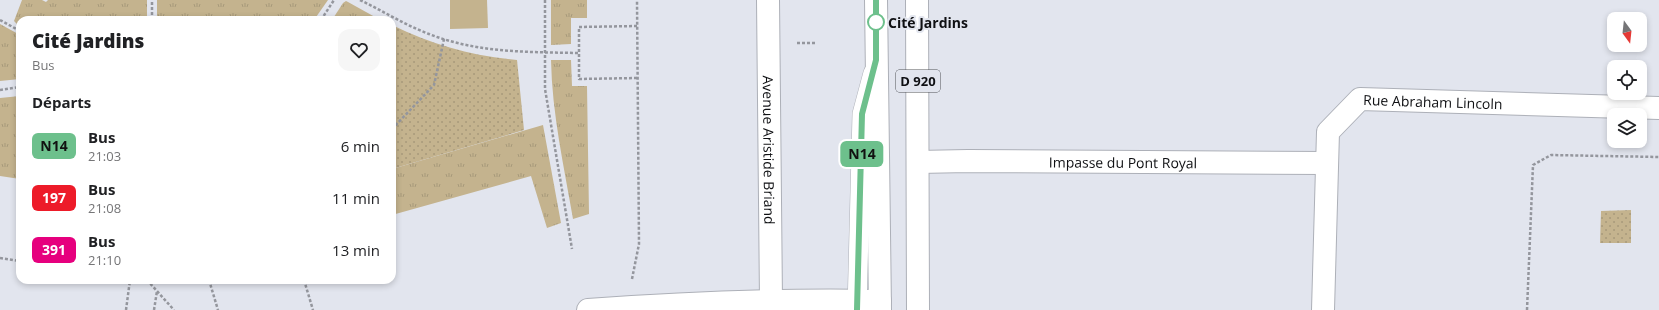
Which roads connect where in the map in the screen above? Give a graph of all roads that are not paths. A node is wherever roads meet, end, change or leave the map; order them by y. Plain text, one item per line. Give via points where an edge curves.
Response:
1 (768, 0) edge
2 (876, 0) edge
3 (917, 0) edge
4 (876, 60) junction
5 (1659, 108) edge
6 (918, 162) junction
7 (1327, 163) junction
8 (771, 300) junction
9 (857, 305) edge
10 (919, 305) edge
11 (685, 306) edge
12 (880, 306) edge
13 (588, 310) edge
14 (1323, 310) edge

1 - 8 street, Avenue Aristide Briand
2 - 4 street, D 920
3 - 6 street, D 920
4 - 9 lane via 862,114
4 - 12 street, D 920
5 - 7 street, Rue Abraham Lincoln via 1360,98 1328,132
6 - 7 street, Impasse du Pont Royal
6 - 10 street, D 920
7 - 14 street, Rue Abraham Lincoln
8 - 9 street
8 - 11 street
9 - 12 street
11 - 13 street

